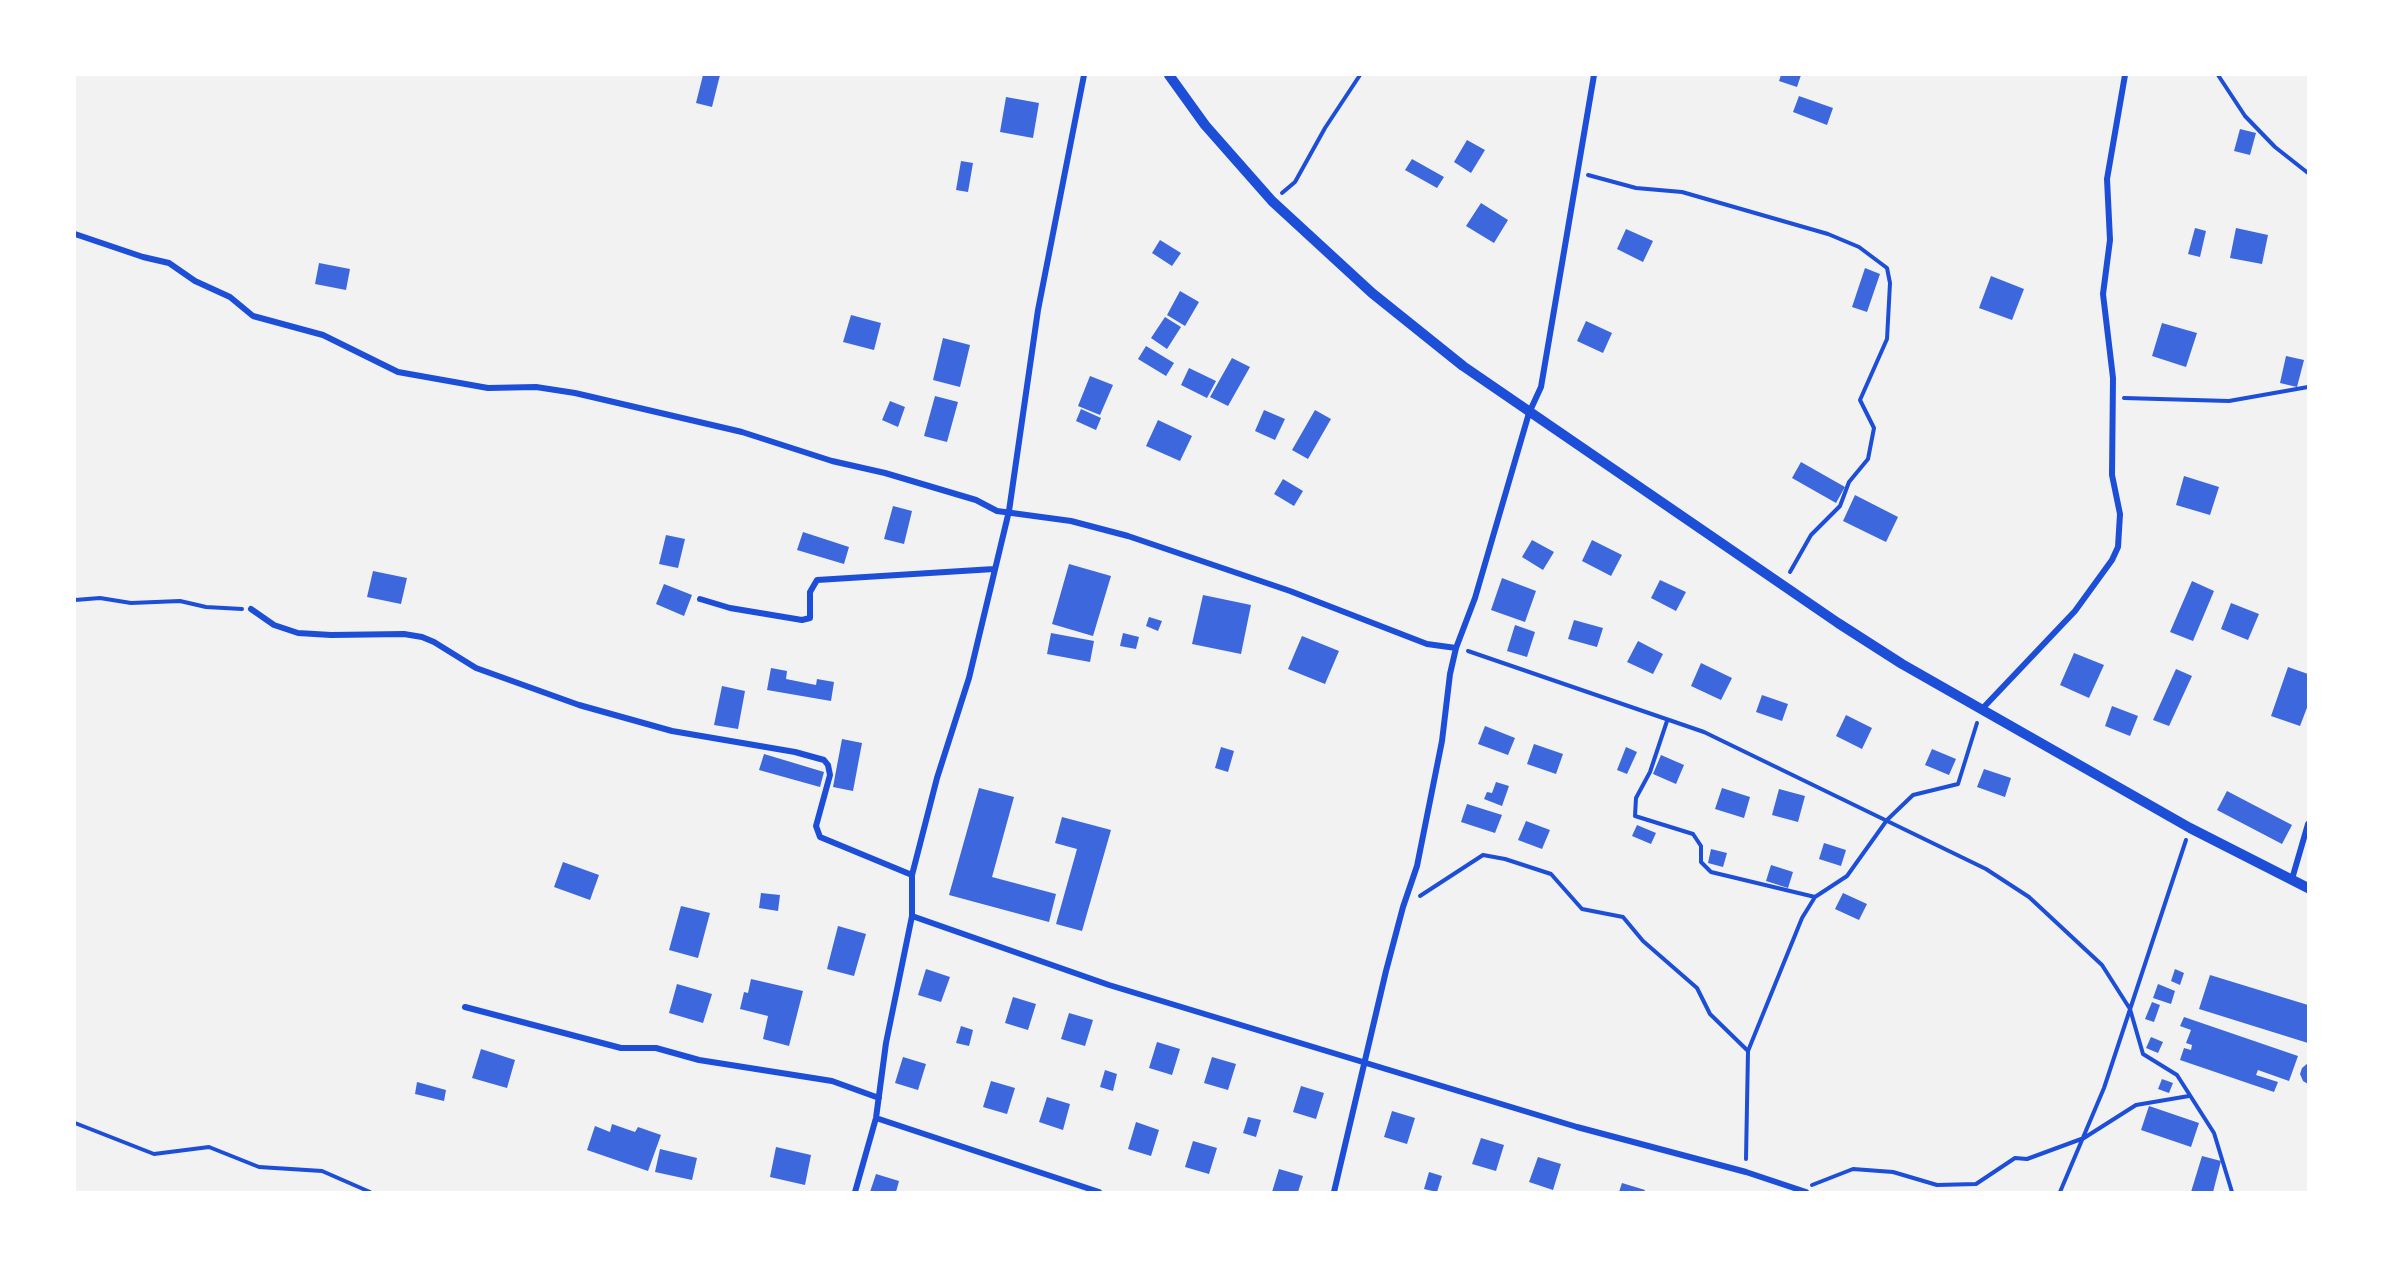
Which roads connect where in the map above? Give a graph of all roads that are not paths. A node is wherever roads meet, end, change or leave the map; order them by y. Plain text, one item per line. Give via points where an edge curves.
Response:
1 (1084, 75) edge
2 (1169, 75) edge
3 (1594, 75) edge
4 (2125, 75) edge
5 (75, 234) edge
6 (1529, 413) junction
7 (1009, 512) junction
8 (994, 569) junction
9 (700, 598) dead end
10 (251, 609) road end
11 (1456, 648) junction
12 (1982, 708) junction
13 (2308, 824) edge
14 (912, 875) junction
15 (2292, 879) junction
16 (2308, 888) edge
17 (912, 916) junction
18 (465, 1007) dead end
19 (1366, 1062) junction
20 (879, 1098) junction
21 (876, 1118) junction
22 (1803, 1191) edge
23 (855, 1192) edge
24 (1099, 1192) edge
25 (1334, 1192) edge

1 - 7 street via 1038,310
2 - 6 street via 1205,125 1272,201 1381,300
3 - 6 street via 1548,357 1541,387
4 - 12 street via 2106,179 2110,240 2103,294 2113,398 2112,475 2120,514 2118,547 2075,611
5 - 7 street via 169,263 195,281 230,297 253,316 323,335 398,372 488,388 536,387 607,400 760,437
6 - 11 street via 1475,598
6 - 12 street via 1838,623
7 - 8 street
7 - 11 street via 1071,521 1159,546 1427,644
8 - 9 street via 817,580 810,592 810,618 802,620 730,608
8 - 14 street via 969,678
10 - 14 street via 274,625 311,635 422,637 476,668 609,714 672,731 824,760 830,775 816,826 820,837
11 - 19 street via 1417,866 1403,907
12 - 15 street via 2190,828
13 - 15 street
14 - 17 street
15 - 16 street
17 - 19 street via 1109,985
17 - 20 street
18 - 20 street via 621,1048 656,1048 699,1060 832,1081
19 - 22 street
19 - 25 street
20 - 21 street
21 - 23 street
21 - 24 street

